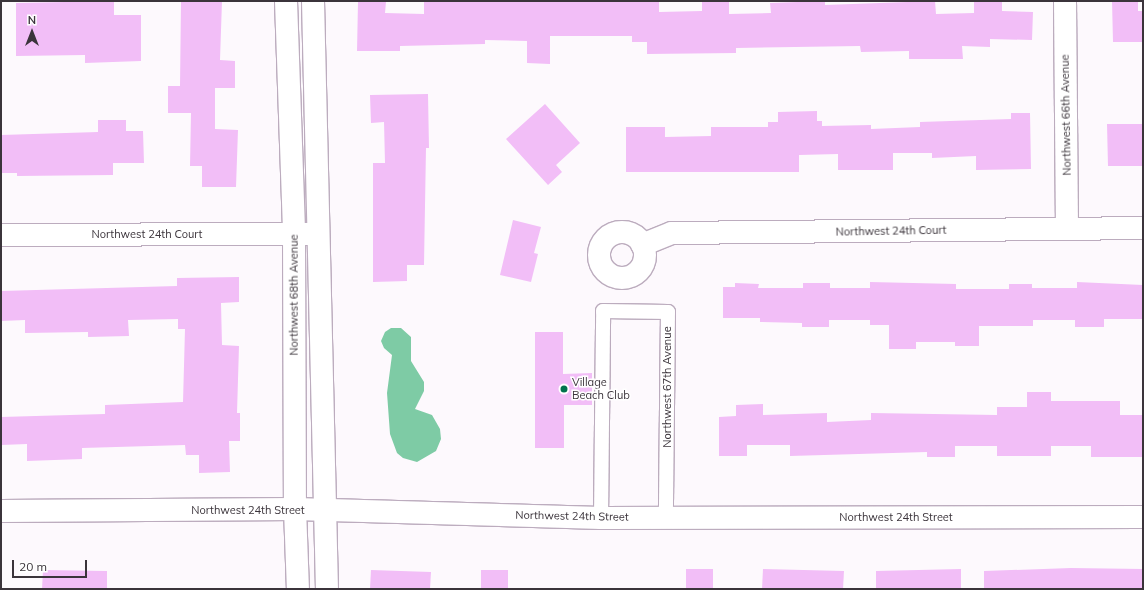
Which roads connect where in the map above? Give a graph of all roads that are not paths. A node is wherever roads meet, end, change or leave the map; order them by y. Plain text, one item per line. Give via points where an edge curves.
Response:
1 (286, 1) edge
2 (313, 1) edge
3 (1065, 1) edge
4 (1067, 228) junction
5 (1143, 228) edge
6 (294, 234) junction
7 (318, 234) junction
8 (1, 235) edge
9 (642, 245) dead end
10 (295, 509) junction
11 (325, 510) junction
12 (1, 511) edge
13 (666, 517) junction
14 (1143, 517) edge
15 (601, 518) junction
16 (298, 589) edge
17 (327, 589) edge

1 - 6 street, Northwest 68th Avenue
2 - 7 street
3 - 4 street, Northwest 66th Avenue
4 - 5 street, Northwest 24th Court
4 - 9 street, Northwest 24th Court via 672,233
6 - 7 street, Northwest 24th Court
6 - 8 street, Northwest 24th Court
6 - 10 street, Northwest 68th Avenue
7 - 11 street
10 - 11 street, Northwest 24th Street
10 - 12 street, Northwest 24th Street
10 - 16 street, Northwest 68th Avenue
11 - 15 street, Northwest 24th Street
11 - 17 street
13 - 14 street, Northwest 24th Street
13 - 15 street, Northwest 24th Street
13 - 15 lane, Northwest 67th Avenue via 668,312 603,311

